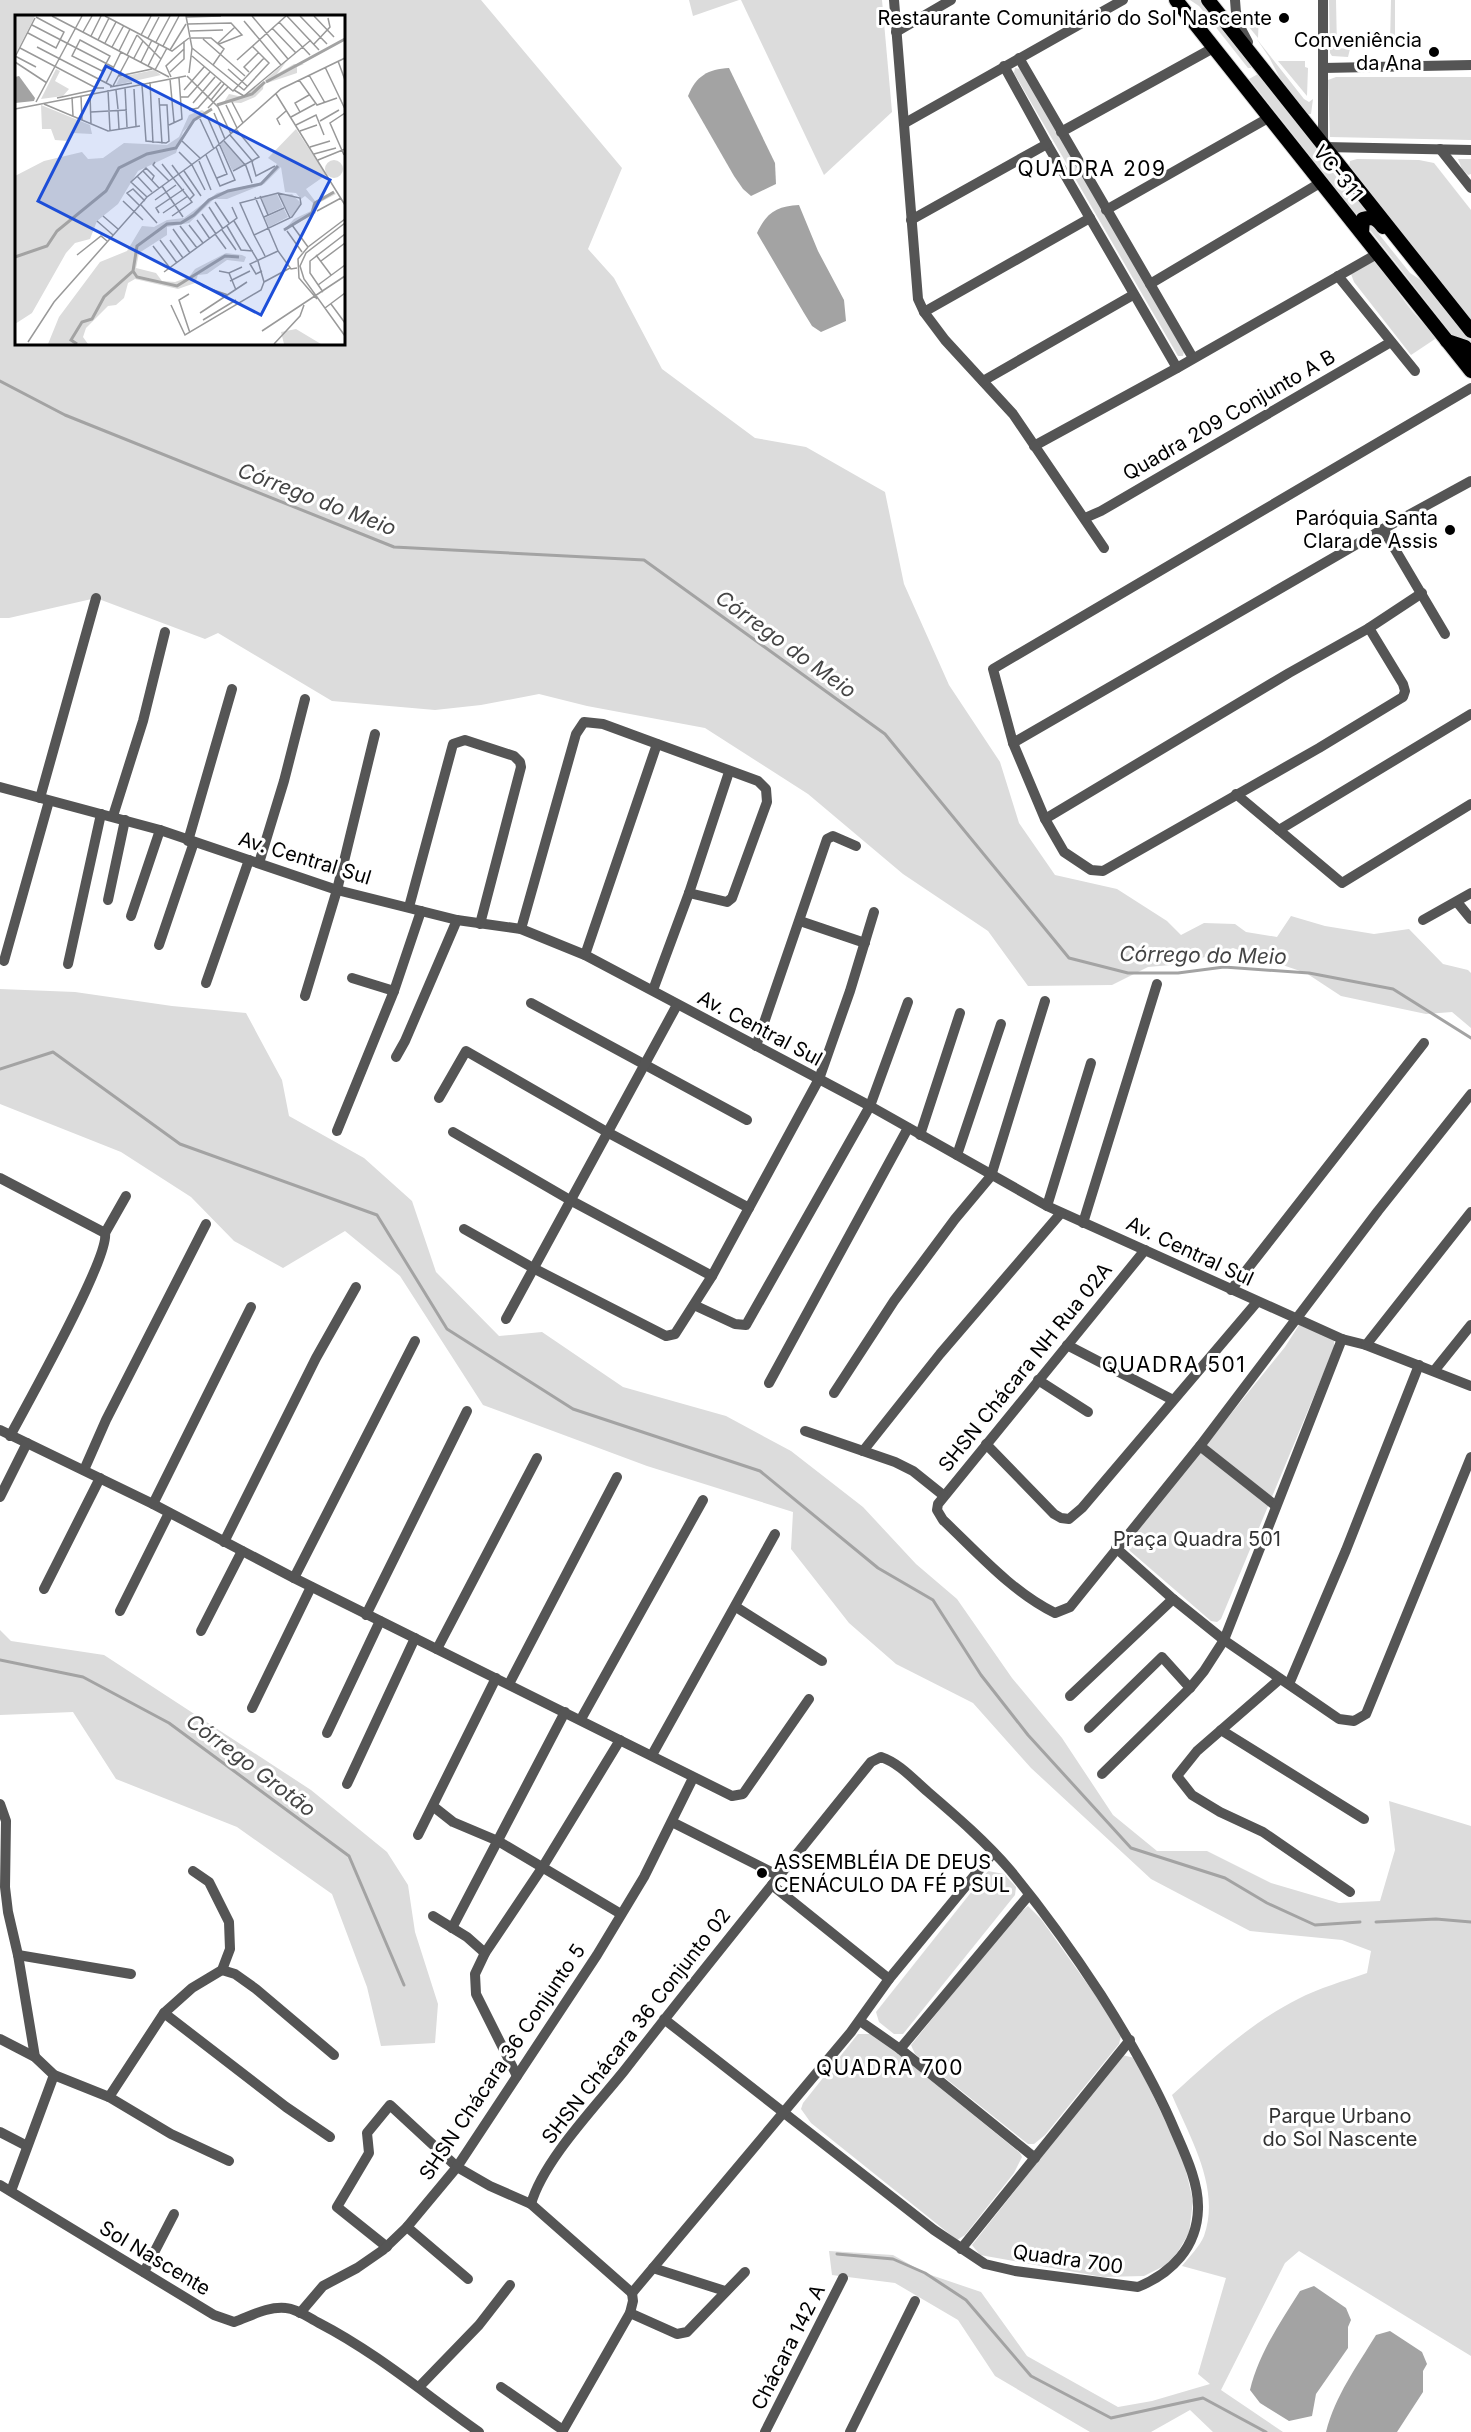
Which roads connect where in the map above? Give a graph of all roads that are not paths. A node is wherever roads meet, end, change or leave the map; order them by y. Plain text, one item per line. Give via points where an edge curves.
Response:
1 (894, 0) edge
2 (951, 0) edge
3 (1124, 0) edge
4 (1176, 0) edge
5 (1323, 0) edge
6 (1212, 5) edge
7 (1235, 5) edge
8 (896, 32) junction
9 (1218, 51) junction
10 (1019, 58) junction
11 (1258, 63) junction
12 (1471, 65) edge
13 (1004, 66) junction
14 (1323, 68) junction
15 (1271, 79) junction
16 (1322, 110) junction
17 (1270, 117) junction
18 (1304, 122) junction
19 (904, 123) junction
20 (1062, 132) junction
21 (1047, 144) junction
22 (1324, 146) junction
23 (1440, 149) junction
24 (1471, 150) edge
25 (1320, 183) junction
26 (1471, 188) edge
27 (1106, 210) junction
28 (1090, 218) junction
29 (911, 220) junction
30 (1362, 233) junction
31 (1377, 254) junction
32 (1421, 268) junction
33 (1338, 276) junction
34 (1150, 284) junction
35 (1133, 295) junction
36 (924, 312) junction
37 (1471, 331) edge
38 (1447, 341) junction
39 (1391, 342) junction
40 (1471, 355) edge
41 (1193, 358) junction
42 (1177, 368) junction
43 (1415, 371) dead end
44 (1471, 371) edge
45 (983, 381) junction
46 (1471, 388) edge
47 (1034, 446) junction
48 (1471, 481) edge
49 (1085, 518) junction
50 (1383, 529) junction
51 (1104, 548) dead end
52 (1422, 593) junction
53 (96, 598) dead end
54 (1369, 628) junction
55 (165, 632) dead end
56 (1445, 634) dead end
57 (231, 689) dead end
58 (305, 699) dead end
59 (1471, 714) edge
60 (375, 734) dead end
61 (1013, 743) junction
62 (657, 744) junction
63 (729, 772) junction
64 (0, 787) edge
65 (1236, 795) junction
66 (45, 799) junction
67 (1471, 804) edge
68 (101, 814) junction
69 (113, 816) junction
70 (1045, 819) junction
71 (125, 820) junction
72 (160, 830) junction
73 (1279, 830) junction
74 (191, 841) junction
75 (856, 846) dead end
76 (254, 862) junction
77 (337, 890) junction
78 (688, 893) junction
79 (1471, 893) edge
80 (108, 900) dead end
81 (1457, 902) junction
82 (409, 908) junction
83 (421, 911) junction
84 (874, 912) dead end
85 (131, 916) dead end
86 (1471, 919) edge
87 (457, 920) junction
88 (800, 921) junction
89 (1423, 921) dead end
90 (480, 924) junction
91 (521, 929) junction
92 (865, 943) junction
93 (159, 945) dead end
94 (585, 955) junction
95 (4, 961) dead end
96 (68, 964) dead end
97 (352, 978) dead end
98 (206, 983) dead end
99 (1157, 984) dead end
100 (653, 990) junction
101 (394, 991) junction
102 (305, 996) dead end
103 (1046, 1001) dead end
104 (908, 1002) dead end
105 (531, 1003) dead end
106 (677, 1005) junction
107 (960, 1013) dead end
108 (1001, 1024) dead end
109 (1424, 1043) dead end
110 (756, 1046) junction
111 (396, 1056) dead end
112 (1091, 1063) dead end
113 (645, 1064) junction
114 (819, 1079) junction
115 (1471, 1094) edge
116 (439, 1098) dead end
117 (870, 1106) junction
118 (747, 1120) dead end
119 (908, 1128) junction
120 (337, 1131) dead end
121 (453, 1132) dead end
122 (607, 1132) junction
123 (920, 1136) junction
124 (957, 1155) junction
125 (991, 1176) junction
126 (0, 1178) edge
127 (126, 1196) dead end
128 (570, 1200) junction
129 (1047, 1206) junction
130 (749, 1208) junction
131 (1471, 1212) edge
132 (1061, 1213) junction
133 (1083, 1223) junction
134 (206, 1224) dead end
135 (464, 1229) dead end
136 (105, 1233) junction
137 (1145, 1250) junction
138 (535, 1269) junction
139 (712, 1276) junction
140 (356, 1287) dead end
141 (1231, 1290) junction
142 (1257, 1302) junction
143 (694, 1305) junction
144 (251, 1307) dead end
145 (1298, 1318) junction
146 (506, 1319) dead end
147 (1471, 1325) edge
148 (1342, 1339) junction
149 (415, 1341) dead end
150 (1067, 1345) junction
151 (1366, 1345) junction
152 (1419, 1365) junction
153 (1434, 1371) junction
154 (1038, 1380) junction
155 (769, 1383) dead end
156 (1471, 1386) edge
157 (834, 1393) dead end
158 (1173, 1400) junction
159 (467, 1412) dead end
160 (1088, 1412) dead end
161 (806, 1431) dead end
162 (5, 1433) edge
163 (27, 1443) junction
164 (986, 1444) junction
165 (1200, 1446) junction
166 (863, 1451) junction
167 (1471, 1457) edge
168 (537, 1458) dead end
169 (84, 1470) junction
170 (617, 1477) dead end
171 (100, 1478) junction
172 (943, 1495) junction
173 (0, 1497) edge
174 (703, 1500) dead end
175 (153, 1504) junction
176 (1276, 1506) junction
177 (169, 1513) junction
178 (775, 1534) dead end
179 (224, 1542) junction
180 (1116, 1548) junction
181 (242, 1551) junction
182 (294, 1578) junction
183 (311, 1587) junction
184 (44, 1589) dead end
185 (1173, 1599) junction
186 (736, 1607) junction
187 (120, 1611) dead end
188 (366, 1615) junction
189 (380, 1621) junction
190 (201, 1631) dead end
191 (415, 1638) junction
192 (1224, 1640) junction
193 (437, 1649) junction
194 (822, 1661) dead end
195 (496, 1678) junction
196 (1285, 1681) junction
197 (509, 1684) junction
198 (1190, 1688) junction
199 (1070, 1696) dead end
200 (809, 1699) dead end
201 (252, 1708) dead end
202 (566, 1712) junction
203 (581, 1719) junction
204 (1089, 1728) dead end
205 (1221, 1730) junction
206 (327, 1733) dead end
207 (620, 1740) junction
208 (652, 1755) junction
209 (881, 1757) joint
210 (1102, 1773) dead end
211 (693, 1778) junction
212 (347, 1784) dead end
213 (0, 1804) edge
214 (434, 1807) junction
215 (1364, 1819) dead end
216 (672, 1822) junction
217 (418, 1835) dead end
218 (498, 1841) junction
219 (993, 1853) junction
220 (542, 1868) junction
221 (193, 1871) dead end
222 (775, 1881) junction
223 (1350, 1893) dead end
224 (1029, 1895) junction
225 (621, 1914) junction
226 (433, 1916) dead end
227 (452, 1928) junction
228 (485, 1953) junction
229 (18, 1955) junction
230 (222, 1970) junction
231 (131, 1974) dead end
232 (889, 1980) junction
233 (164, 2013) junction
234 (664, 2019) junction
235 (860, 2020) junction
236 (0, 2039) edge
237 (1130, 2040) junction
238 (900, 2049) junction
239 (334, 2055) dead end
240 (35, 2057) junction
241 (54, 2075) junction
242 (517, 2076) junction
243 (109, 2097) junction
244 (785, 2112) junction
245 (0, 2132) edge
246 (330, 2137) dead end
247 (27, 2146) junction
248 (1035, 2158) junction
249 (229, 2161) dead end
250 (457, 2167) junction
251 (0, 2185) edge
252 (11, 2192) junction
253 (531, 2204) junction
254 (174, 2214) dead end
255 (407, 2227) junction
256 (387, 2247) junction
257 (961, 2249) junction
258 (653, 2268) junction
259 (745, 2271) dead end
260 (144, 2272) junction
261 (843, 2278) dead end
262 (468, 2279) dead end
263 (510, 2285) dead end
264 (725, 2291) junction
265 (632, 2293) junction
266 (915, 2301) dead end
267 (300, 2313) junction
268 (630, 2313) junction
269 (501, 2386) dead end
270 (419, 2387) junction
271 (563, 2431) edge
272 (479, 2432) edge
273 (765, 2432) edge
274 (850, 2432) edge

1 - 8 street
2 - 8 street
3 - 10 street
4 - 9 main road, VC-311
5 - 14 street
6 - 7 street via 1227,14
6 - 11 main road, VC-311
7 - 15 street via 1241,32
8 - 19 street
9 - 11 main road via 1244,74 1256,72
9 - 17 main road, VC-311
9 - 20 street
10 - 13 street
10 - 20 street
11 - 15 main road, VC-311
12 - 14 street
13 - 19 street
13 - 21 street
14 - 16 street
15 - 18 main road, VC-311
16 - 18 street via 1312,121
16 - 22 street
17 - 25 main road, VC-311
17 - 27 street
18 - 22 main road, VC-311
19 - 29 street
20 - 27 street
21 - 28 street
21 - 29 street
22 - 23 street
22 - 32 main road, VC-311
23 - 24 street
23 - 26 street
25 - 30 main road, VC-311
25 - 34 street
27 - 34 street
28 - 35 street
28 - 36 street
29 - 36 street via 916,286
30 - 31 main road, VC-311
30 - 32 main road via 1363,219 1378,220
31 - 33 street
31 - 38 main road, VC-311
32 - 37 main road, VC-311
33 - 39 street
33 - 41 street
34 - 41 street
35 - 42 street
35 - 45 street
36 - 45 street
38 - 40 main road via 1465,347
38 - 44 main road, VC-311
39 - 43 street
39 - 49 street, Quadra 209 Conjunto A B
41 - 42 street
42 - 47 street
45 - 47 street via 1013,414
46 - 61 street via 993,669
47 - 49 street
48 - 50 street
49 - 51 street
50 - 52 street
50 - 61 street
52 - 54 street
52 - 56 street
53 - 66 street
54 - 65 street via 1403,684 1403,697
54 - 70 street
55 - 69 street via 143,722
57 - 74 street
58 - 76 street via 284,781
59 - 73 street
60 - 77 street
61 - 70 street
62 - 63 street
62 - 91 street via 597,723 584,722 579,727
62 - 94 street
63 - 78 street
63 - 78 street via 763,784 767,802 729,901
64 - 66 street, Av. Central Sul
65 - 70 street via 1103,871 1091,870 1064,852
65 - 73 street
66 - 68 street, Av. Central Sul
66 - 95 street
67 - 73 street via 1342,883
68 - 69 street, Av. Central Sul
68 - 96 street
69 - 71 street, Av. Central Sul
71 - 72 street, Av. Central Sul
71 - 80 street
72 - 74 street, Av. Central Sul
72 - 85 street
74 - 76 street, Av. Central Sul
74 - 93 street
75 - 88 street via 833,836 827,839
76 - 77 street, Av. Central Sul
76 - 98 street
77 - 82 street, Av. Central Sul
77 - 102 street
78 - 100 street
79 - 81 street
81 - 86 street
81 - 89 street
82 - 83 street, Av. Central Sul
82 - 90 street via 453,744 465,740 514,756 521,767
83 - 87 street, Av. Central Sul
83 - 101 street
84 - 92 street
87 - 90 street, Av. Central Sul
87 - 111 street
88 - 92 street
88 - 110 street
90 - 91 street, Av. Central Sul
91 - 94 street, Av. Central Sul
92 - 114 street
94 - 100 street, Av. Central Sul
97 - 101 street
99 - 133 street
100 - 106 street, Av. Central Sul
101 - 120 street
103 - 125 street
104 - 117 street
105 - 113 street
106 - 110 street, Av. Central Sul
106 - 113 street
107 - 123 street
108 - 124 street
109 - 141 street
110 - 114 street, Av. Central Sul
112 - 129 street
113 - 118 street
113 - 122 street
114 - 117 street, Av. Central Sul
114 - 130 street
115 - 145 street
116 - 122 street via 466,1051
117 - 119 street, Av. Central Sul
117 - 143 street via 746,1325 735,1324
119 - 123 street, Av. Central Sul
119 - 155 street
121 - 128 street
122 - 128 street
122 - 130 street
123 - 124 street, Av. Central Sul
124 - 125 street, Av. Central Sul
125 - 129 street, Av. Central Sul
125 - 157 street via 894,1301
126 - 136 street
127 - 136 street
128 - 138 street
128 - 139 street
129 - 132 street, Av. Central Sul
130 - 139 street
131 - 151 street
132 - 133 street, Av. Central Sul
132 - 166 street via 939,1354
133 - 137 street, Av. Central Sul
134 - 169 street
135 - 138 street
136 - 162 street via 105,1245 92,1277
137 - 141 street, Av. Central Sul
137 - 150 street, SHSN Chácara NH Rua 02A
138 - 143 street via 666,1336 677,1332
138 - 146 street
139 - 143 street
140 - 179 street
141 - 142 street, Av. Central Sul
142 - 145 street, Av. Central Sul
142 - 158 street
144 - 175 street
145 - 148 street, Av. Central Sul
145 - 165 street
147 - 153 street
148 - 151 street, Av. Central Sul
148 - 176 street
149 - 182 street
150 - 154 street, SHSN Chácara NH Rua 02A
150 - 158 street
151 - 152 street, Av. Central Sul
152 - 153 street, Av. Central Sul
152 - 196 street via 1346,1550
153 - 156 street, Av. Central Sul
154 - 160 street
154 - 164 street, SHSN Chácara NH Rua 02A
158 - 164 street via 1083,1508 1069,1519 1054,1514
159 - 188 street
161 - 166 street
162 - 163 street
163 - 169 street
163 - 173 street
164 - 172 street, SHSN Chácara NH Rua 02A
165 - 176 street
165 - 180 street
166 - 172 street via 913,1471
167 - 196 street via 1366,1714 1354,1721 1339,1719
168 - 193 street
169 - 171 street
170 - 197 street
171 - 175 street
171 - 184 street
172 - 180 street, SHSN Chácara NH Rua 02A via 937,1510 943,1520 1006,1578 1040,1606 1055,1613 1070,1607
174 - 203 street
175 - 177 street
176 - 192 street
177 - 179 street
177 - 187 street
178 - 186 street
179 - 181 street
180 - 185 street
181 - 182 street
181 - 190 street
182 - 183 street
183 - 188 street
183 - 201 street
185 - 192 street
185 - 199 street
186 - 194 street
186 - 208 street
188 - 189 street
189 - 191 street
189 - 206 street
191 - 193 street
191 - 212 street
192 - 196 street
192 - 198 street
193 - 195 street
195 - 197 street
195 - 214 street
196 - 205 street
197 - 202 street
198 - 204 street via 1162,1658
198 - 210 street
200 - 211 street via 744,1794 732,1796
202 - 203 street
202 - 218 street
203 - 207 street
205 - 215 street
205 - 223 street via 1177,1776 1186,1788 1220,1812 1263,1832
207 - 208 street
207 - 220 street
208 - 211 street
209 - 219 street, Quadra 700 via 892,1760
209 - 222 street, SHSN Chácara 36 Conjunto 02 via 871,1762
211 - 216 street, SHSN Chácara 36 Conjunto 5
213 - 229 street via 6,1821 5,1887
214 - 217 street
214 - 218 street via 460,1825
216 - 222 street
216 - 225 street, SHSN Chácara 36 Conjunto 5
218 - 220 street
218 - 227 street
219 - 224 street, Quadra 700
219 - 232 street
220 - 225 street
220 - 228 street
221 - 230 street via 209,1882 229,1922 230,1948
222 - 232 street
222 - 234 street, SHSN Chácara 36 Conjunto 02
224 - 237 street, Quadra 700 via 1084,1968
224 - 238 street
225 - 242 street, SHSN Chácara 36 Conjunto 5
226 - 227 street
227 - 228 street
228 - 242 street via 475,1974 476,1994
229 - 231 street
229 - 240 street
230 - 233 street via 192,1988
230 - 239 street via 256,1989
232 - 235 street
233 - 243 street
233 - 246 street
234 - 244 street, Quadra 700
234 - 253 street, SHSN Chácara 36 Conjunto 02 via 548,2168
235 - 238 street
235 - 244 street
236 - 240 street
237 - 248 street
237 - 257 street, Quadra 700 via 1162,2099 1193,2179 1198,2208 1188,2249 1170,2268 1138,2287 1015,2271 985,2264
238 - 248 street
240 - 241 street
241 - 243 street
241 - 247 street
242 - 250 street, SHSN Chácara 36 Conjunto 5
243 - 249 street via 171,2134
244 - 257 street, Quadra 700
244 - 258 street
245 - 247 street
247 - 252 street
248 - 257 street
250 - 253 street
250 - 255 street, SHSN Chácara 36 Conjunto 5
250 - 256 street via 390,2105 367,2133 369,2153 337,2207
251 - 252 street, Sol Nascente
252 - 260 street, Sol Nascente
253 - 265 street
254 - 260 street
255 - 256 street, SHSN Chácara 36 Conjunto 5
255 - 262 street
256 - 267 street, SHSN Chácara 36 Conjunto 5 via 323,2286
258 - 264 street
258 - 265 street
259 - 264 street
260 - 267 street, Sol Nascente via 214,2315 234,2322 273,2308 290,2308
261 - 273 street, Chácara 142 A
263 - 270 street via 479,2325
264 - 268 street via 687,2332 677,2334
265 - 268 street
266 - 274 street
267 - 270 street, Sol Nascente via 337,2332
268 - 271 street
269 - 271 street
270 - 272 street, Sol Nascente

